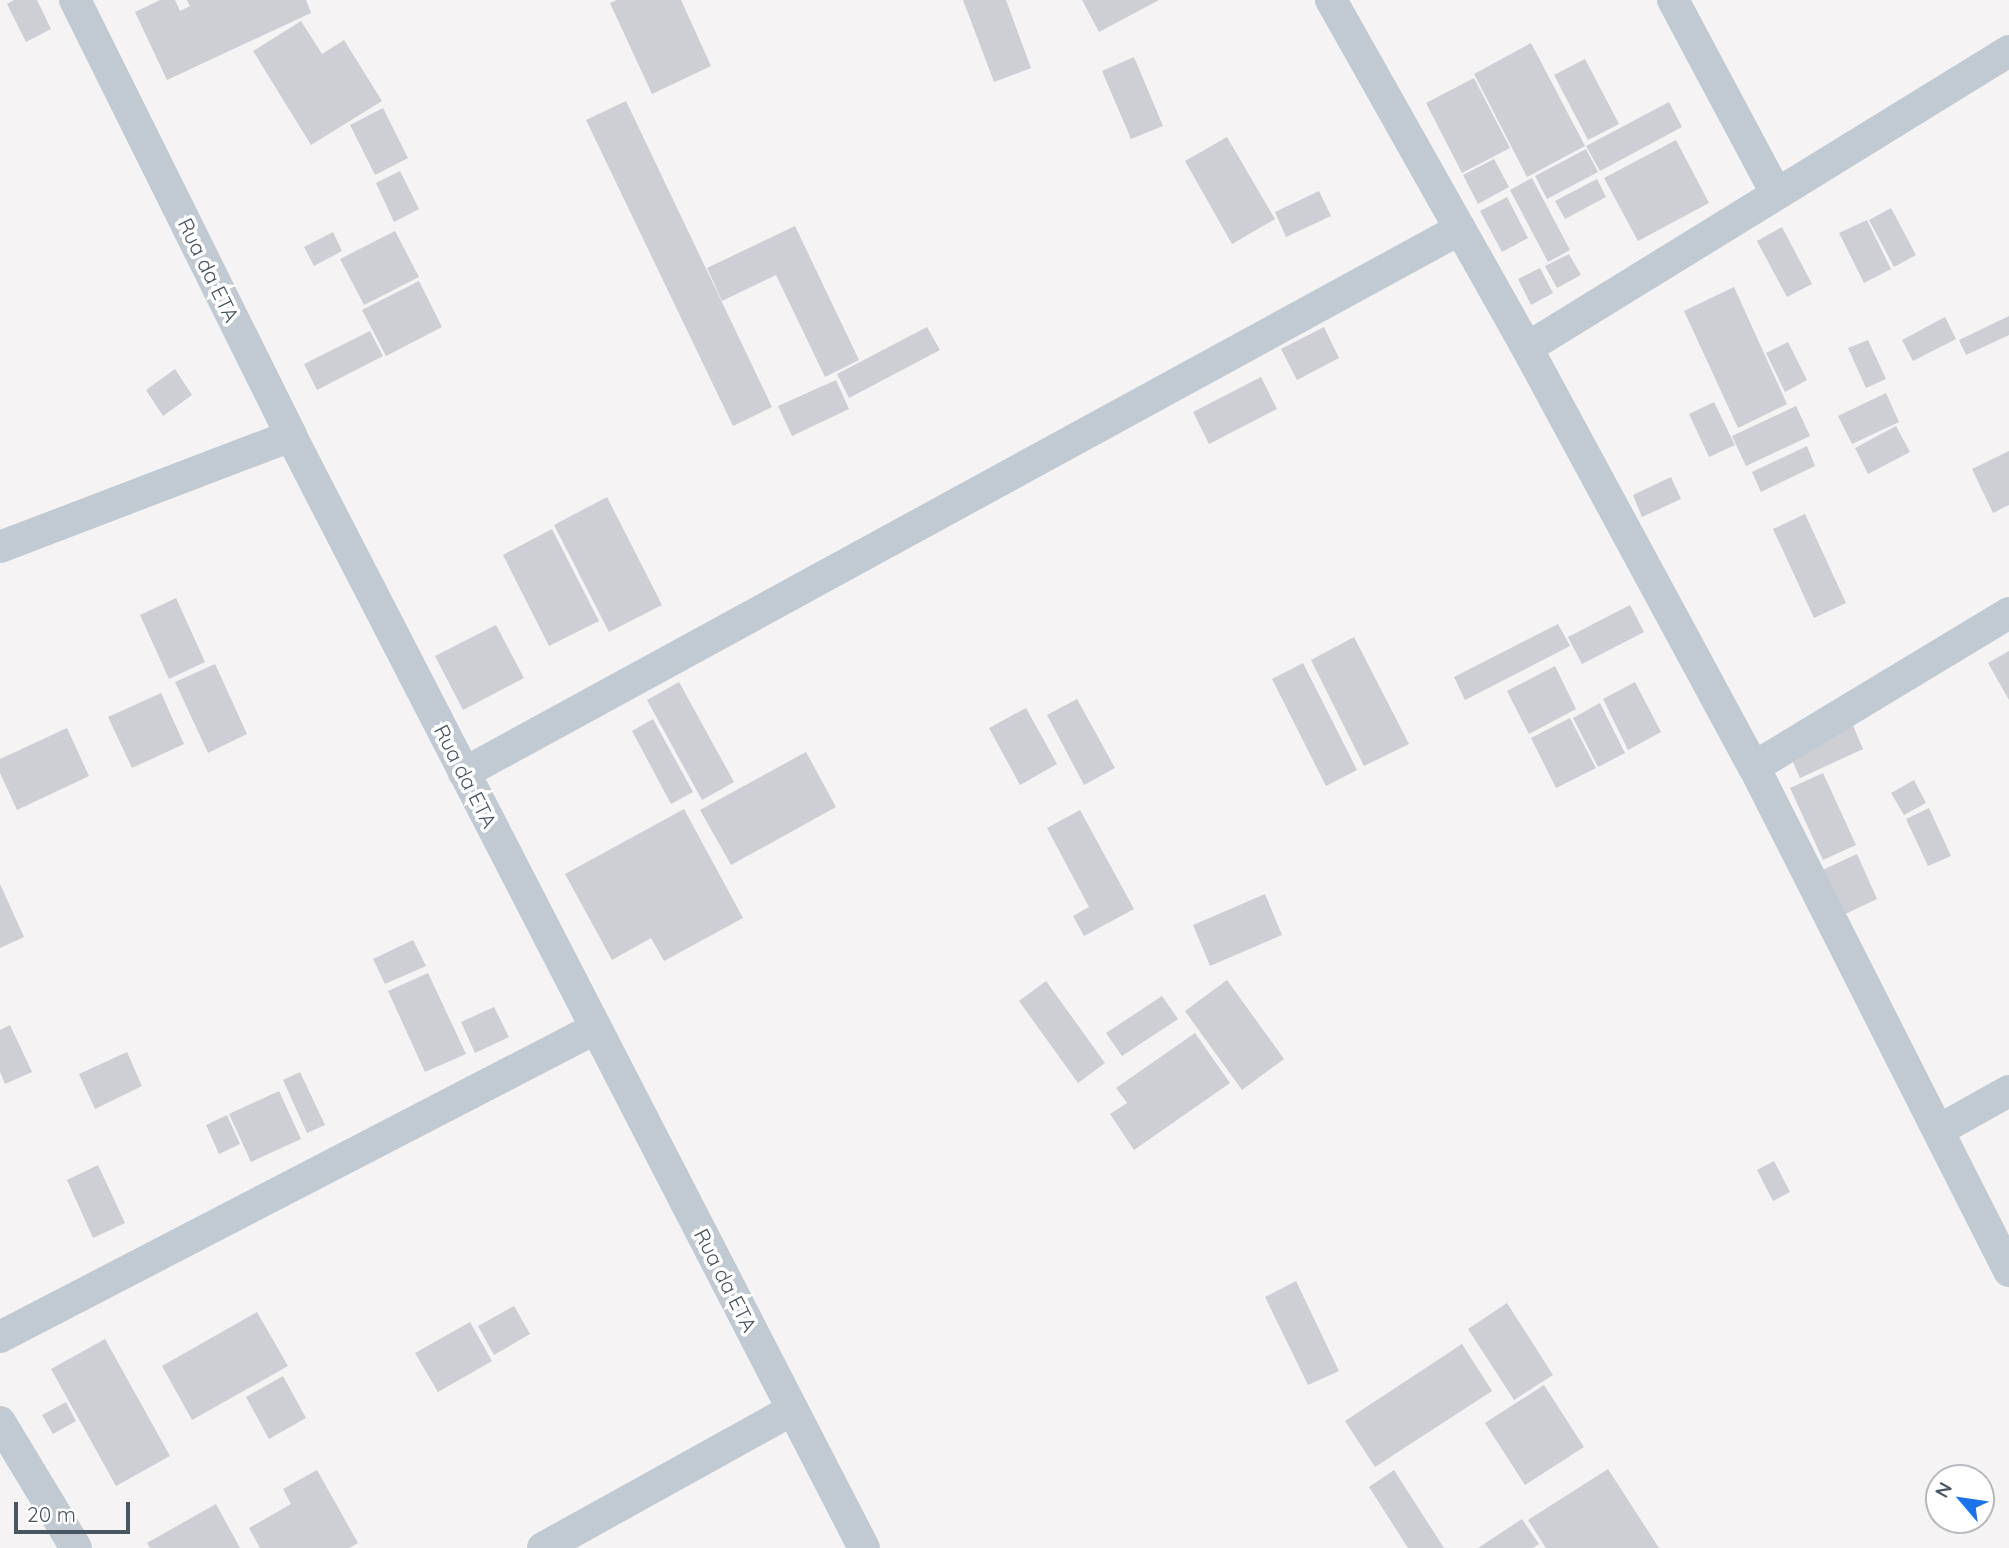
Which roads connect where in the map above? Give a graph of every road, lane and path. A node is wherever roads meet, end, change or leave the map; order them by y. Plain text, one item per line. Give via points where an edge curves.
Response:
1 (75, 0) edge
2 (1331, 0) edge
3 (1673, 0) edge
4 (2009, 51) edge
5 (1776, 193) junction
6 (1460, 229) junction
7 (1527, 348) junction
8 (291, 436) junction
9 (0, 547) edge
10 (2009, 613) edge
11 (1754, 767) junction
12 (464, 772) junction
13 (596, 1028) junction
14 (2009, 1091) edge
15 (1939, 1130) junction
16 (2009, 1270) edge
17 (0, 1337) edge
18 (792, 1410) junction
19 (0, 1422) edge
20 (76, 1548) edge
21 (543, 1548) edge
22 (864, 1548) edge

1 - 8 street, Rua da ETA
2 - 6 street
3 - 5 street
4 - 5 street
5 - 7 street
6 - 7 street
6 - 12 street
7 - 11 street
8 - 9 street
8 - 12 street, Rua da ETA
10 - 11 street
11 - 15 street
12 - 13 street, Rua da ETA
13 - 17 street
13 - 18 street, Rua da ETA
14 - 15 street
15 - 16 street
18 - 21 street
18 - 22 street, Rua da ETA
19 - 20 street

